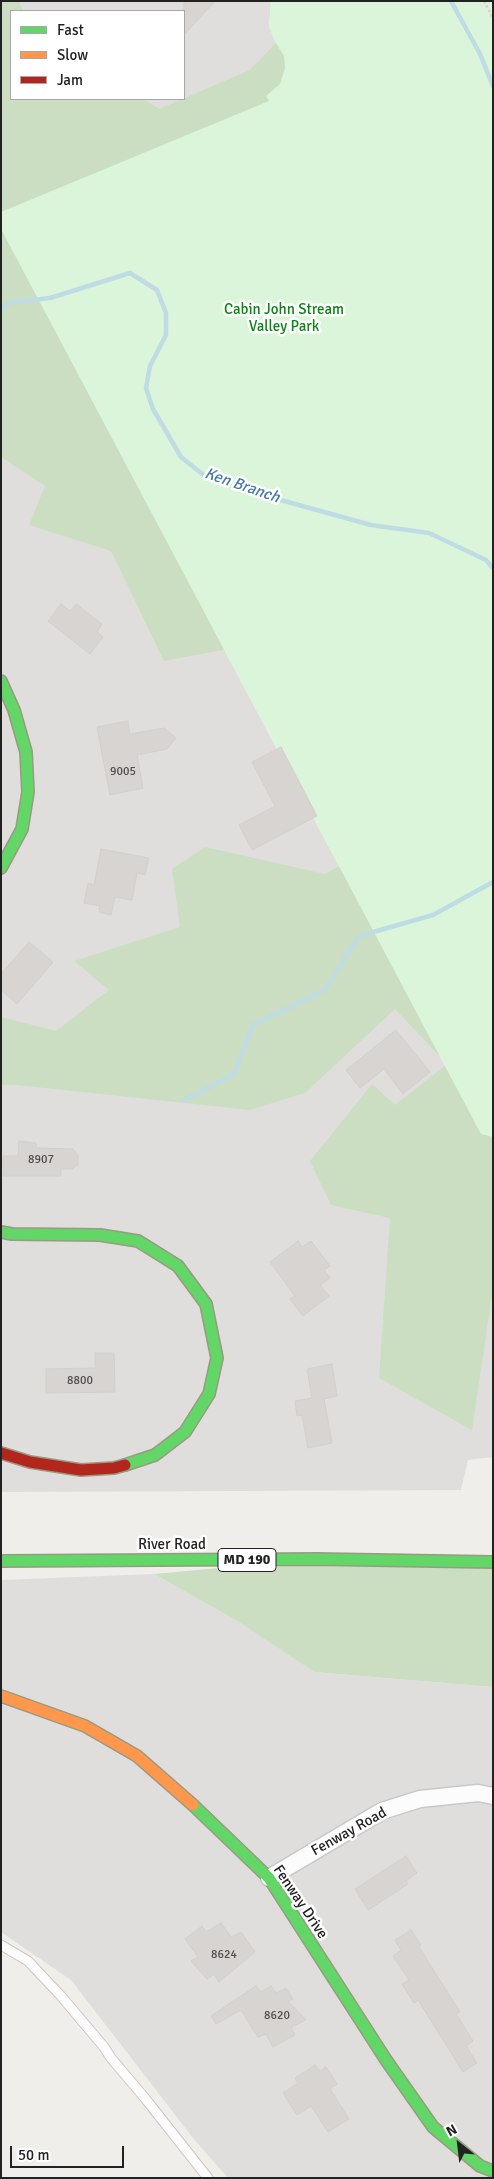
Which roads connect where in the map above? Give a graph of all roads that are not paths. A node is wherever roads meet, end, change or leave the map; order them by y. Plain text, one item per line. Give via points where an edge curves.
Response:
1 (1, 681) edge
2 (1, 868) edge
3 (1, 1232) edge
4 (1, 1453) edge
5 (1, 1561) edge
6 (493, 1562) edge
7 (1, 1696) edge
8 (493, 1796) edge
9 (269, 1878) junction
10 (1, 1945) edge
11 (493, 2171) edge
12 (208, 2178) edge

1 - 2 street via 14,710 26,752 28,792 22,829
3 - 4 street via 100,1235 138,1241 178,1266 206,1304 217,1358 209,1394 186,1432 155,1455 114,1468 81,1470 30,1462
5 - 6 street, River Road / MD 190 via 316,1559
7 - 9 street, Fenway Drive via 85,1726 137,1756 215,1824
8 - 9 street, Fenway Road via 478,1793 420,1799 382,1811
9 - 11 street, Fenway Drive via 433,2127 480,2166
10 - 12 lane via 28,1961 61,1996

